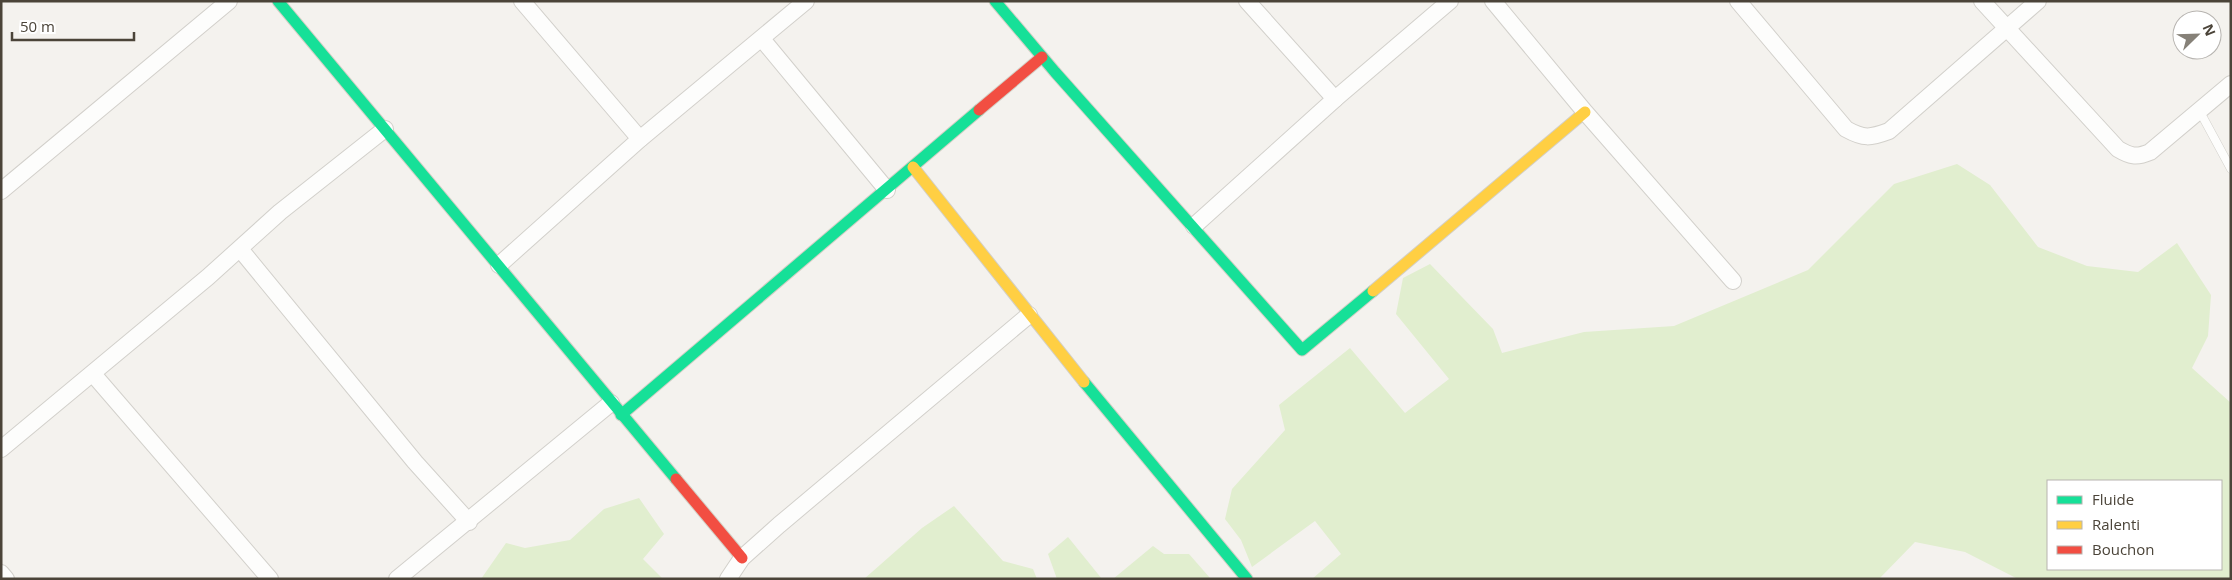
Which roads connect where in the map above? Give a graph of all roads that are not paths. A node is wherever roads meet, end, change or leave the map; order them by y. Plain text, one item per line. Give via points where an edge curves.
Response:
1 (229, 1) edge
2 (278, 1) edge
3 (522, 1) edge
4 (806, 1) edge
5 (995, 1) edge
6 (1247, 1) edge
7 (1450, 1) edge
8 (1493, 1) edge
9 (1738, 1) edge
10 (1982, 1) edge
11 (2038, 1) edge
12 (2006, 29) junction
13 (762, 39) junction
14 (1042, 57) junction
15 (2231, 84) edge
16 (1335, 99) junction
17 (2199, 110) junction
18 (1584, 112) junction
19 (386, 129) junction
20 (640, 139) junction
21 (913, 167) junction
22 (2231, 169) edge
23 (886, 190) junction
24 (1, 191) edge
25 (1194, 226) junction
26 (240, 249) junction
27 (499, 266) junction
28 (1733, 281) dead end
29 (1029, 315) junction
30 (93, 374) junction
31 (616, 409) junction
32 (1, 449) edge
33 (469, 522) junction
34 (742, 558) junction
35 (1, 573) edge
36 (6, 579) edge
37 (270, 579) edge
38 (397, 579) edge
39 (728, 579) edge
40 (1248, 579) edge

1 - 24 street
2 - 19 street
3 - 20 street
4 - 13 street
5 - 14 street
6 - 16 street
7 - 16 street
8 - 18 street
9 - 12 street via 1846,129 1858,136 1873,138 1889,131
10 - 12 street
11 - 12 street
12 - 17 street via 2118,149 2129,155 2139,157 2150,152
13 - 20 street
13 - 23 street
14 - 21 street
14 - 25 street
15 - 17 street
16 - 25 street
17 - 22 lane
18 - 25 street via 1302,350
18 - 28 street
19 - 26 street via 280,212
19 - 27 street
20 - 27 street
21 - 23 street
21 - 29 street
23 - 31 street
26 - 30 street
26 - 33 street via 415,462
27 - 31 street
29 - 34 street
29 - 40 street
30 - 32 street
30 - 37 street
31 - 33 street
31 - 34 street
33 - 38 street
34 - 39 street
35 - 36 street

